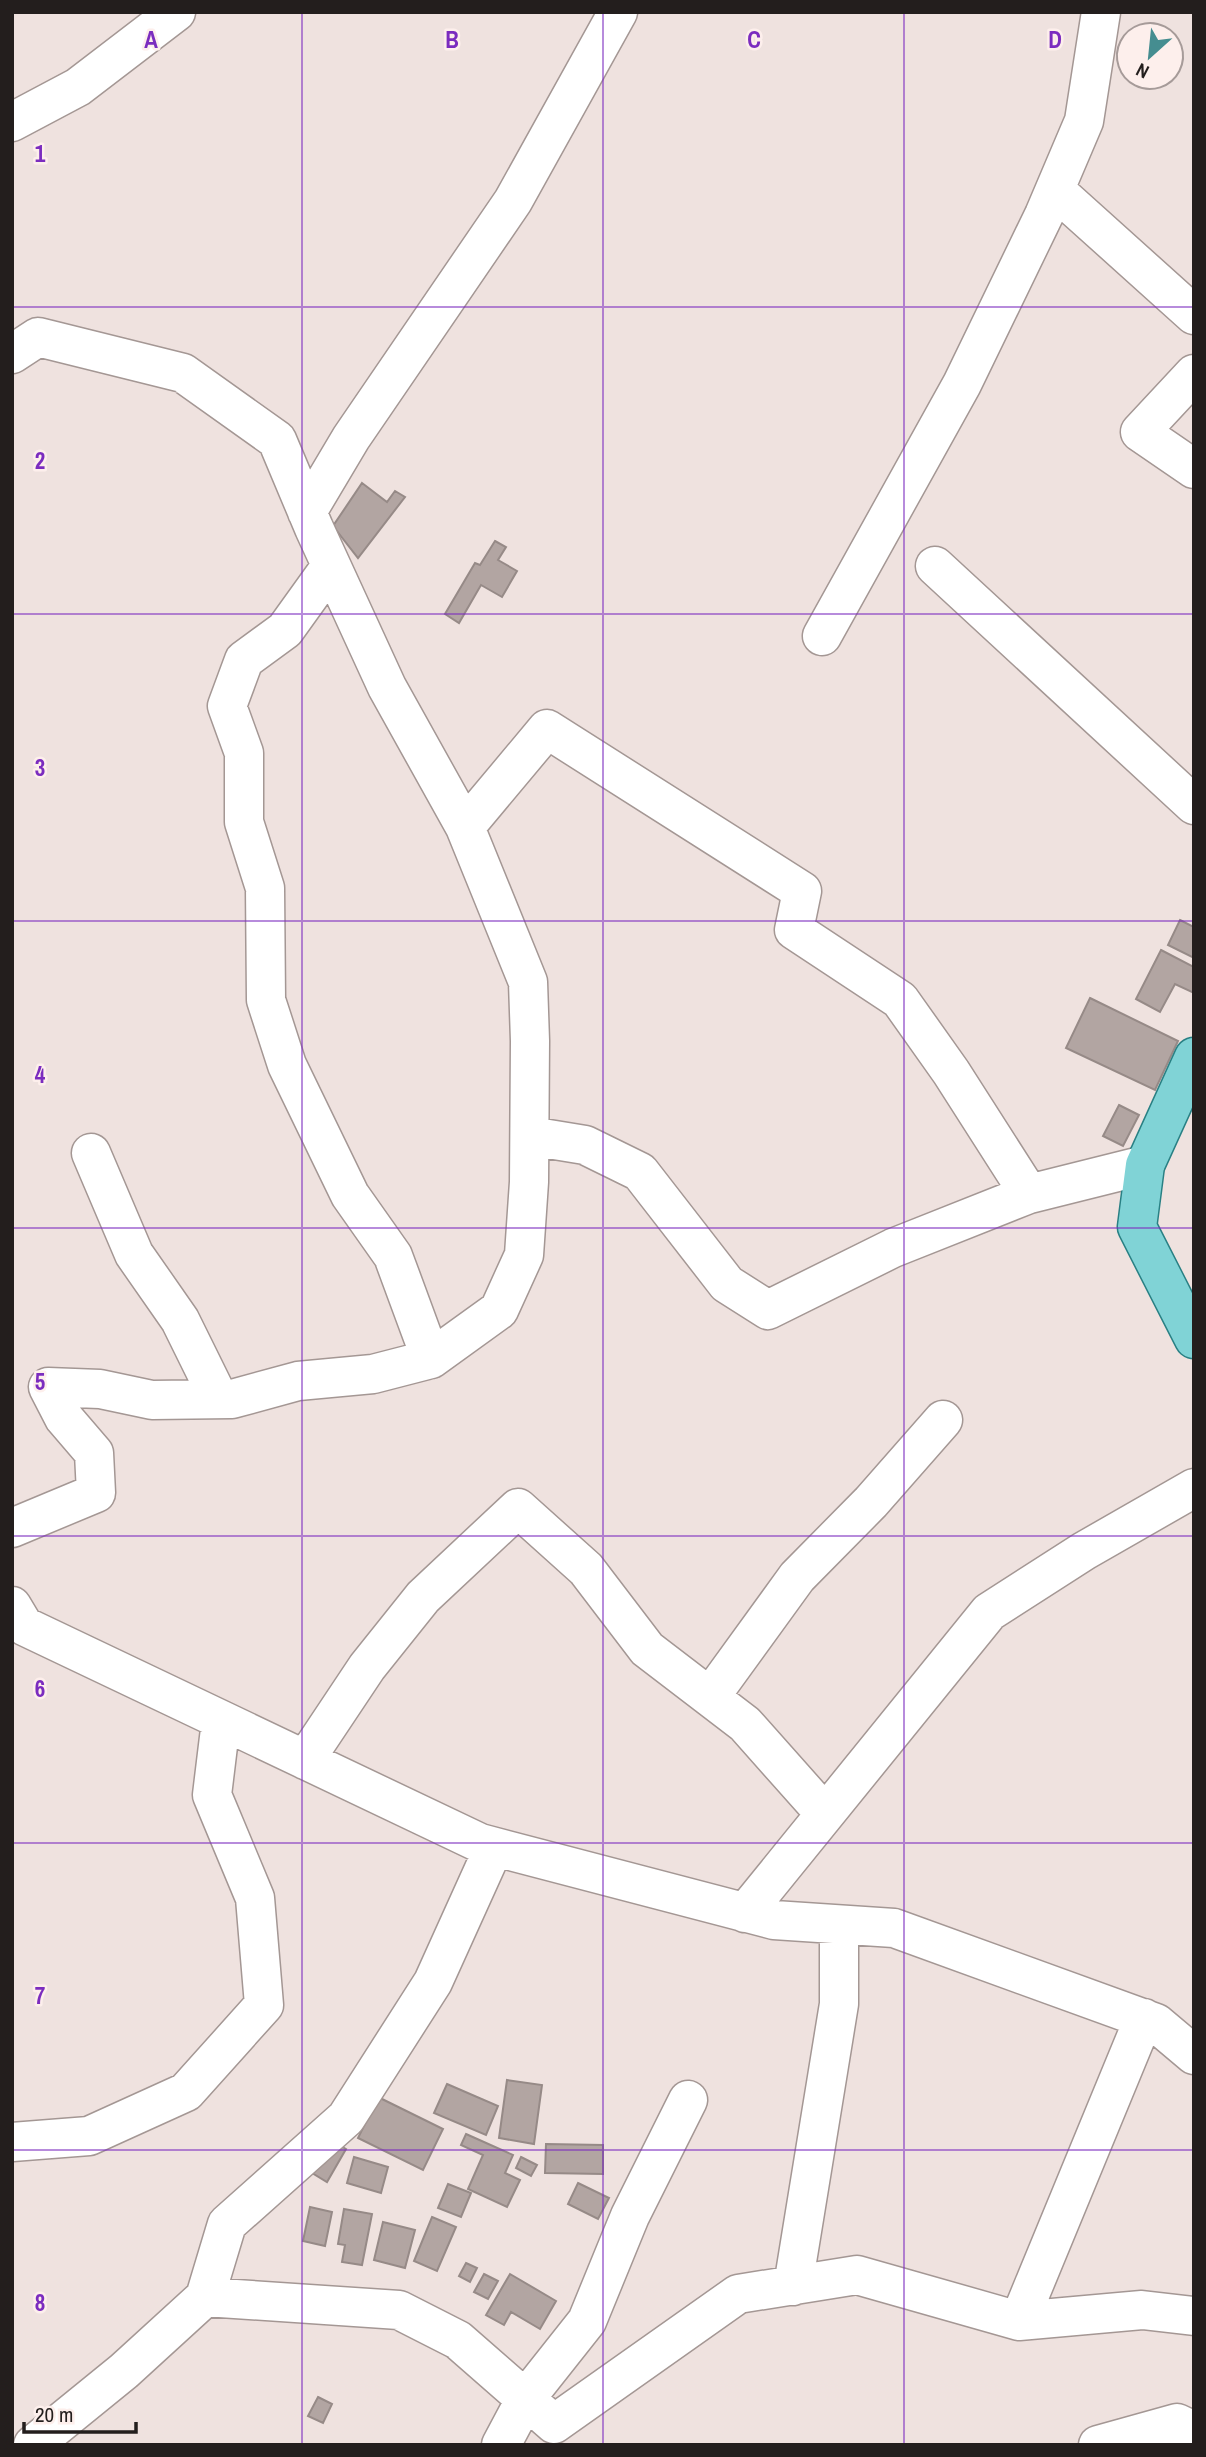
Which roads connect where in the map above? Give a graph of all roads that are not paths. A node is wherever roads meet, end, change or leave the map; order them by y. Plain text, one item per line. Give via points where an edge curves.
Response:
1 (176, 12) edge
2 (618, 12) edge
3 (1101, 12) edge
4 (12, 122) edge
5 (1055, 190) junction
6 (1194, 315) edge
7 (12, 354) edge
8 (1194, 374) edge
9 (1194, 468) edge
10 (307, 512) junction
11 (331, 566) junction
12 (934, 566) dead end
13 (822, 636) dead end
14 (1194, 805) edge
15 (465, 827) junction
16 (1194, 1057) edge
17 (530, 1136) junction
18 (91, 1153) dead end
19 (1145, 1166) junction
20 (1029, 1194) junction
21 (1194, 1339) edge
22 (431, 1359) junction
23 (219, 1399) junction
24 (943, 1420) dead end
25 (1194, 1488) edge
26 (12, 1528) edge
27 (12, 1606) edge
28 (710, 1697) junction
29 (221, 1721) junction
30 (304, 1760) junction
31 (825, 1814) junction
32 (494, 1847) junction
33 (745, 1913) junction
34 (839, 1924) junction
35 (1143, 2018) junction
36 (1194, 2055) edge
37 (688, 2100) dead end
38 (12, 2142) edge
39 (793, 2286) junction
40 (205, 2297) junction
41 (1194, 2316) edge
42 (1019, 2321) junction
43 (526, 2398) junction
44 (1194, 2431) edge
45 (33, 2445) edge
46 (501, 2445) edge
47 (1098, 2445) edge

1 - 4 street via 78,87
2 - 10 street via 513,201 351,438
3 - 5 street via 1084,121
5 - 6 street
5 - 13 street via 961,384
7 - 10 street via 38,337 183,373 277,440
8 - 9 street via 1140,432
10 - 11 street
11 - 15 street via 387,687
11 - 22 street via 285,630 244,660 227,706 244,753 244,822 265,888 266,1000 287,1065 350,1195 393,1256
12 - 14 street
15 - 17 street via 528,982
15 - 20 street via 547,729 756,861 802,891 793,930 900,1000
16 - 19 main road
17 - 20 street via 585,1145 640,1172 727,1284 768,1310 892,1248
17 - 22 street via 524,1255 499,1310
18 - 23 street via 134,1254 180,1320
19 - 20 street
19 - 21 main road via 1137,1227
22 - 23 street via 373,1374 298,1381
23 - 26 street via 152,1400 100,1389 48,1387 64,1418 94,1453 96,1493
24 - 28 street via 797,1577
25 - 31 street via 989,1612
27 - 29 street via 24,1626
28 - 30 street via 648,1649 586,1569 517,1508 423,1597
28 - 31 street via 745,1724
29 - 30 street
29 - 38 street via 212,1795 255,1898 264,2005 186,2092 89,2136
30 - 32 street
31 - 33 street
32 - 33 street
32 - 40 street via 433,1982 375,2073 346,2118 227,2224
33 - 34 street via 774,1920
34 - 35 street via 894,1928
34 - 39 street via 839,2004
35 - 36 street via 1156,2023
35 - 42 street
37 - 43 street via 631,2216 587,2321
39 - 42 street via 857,2275
39 - 43 street via 738,2294 554,2424
40 - 43 street via 399,2310 458,2340
40 - 45 street
41 - 42 street via 1142,2310
43 - 46 street
44 - 47 street via 1177,2423

